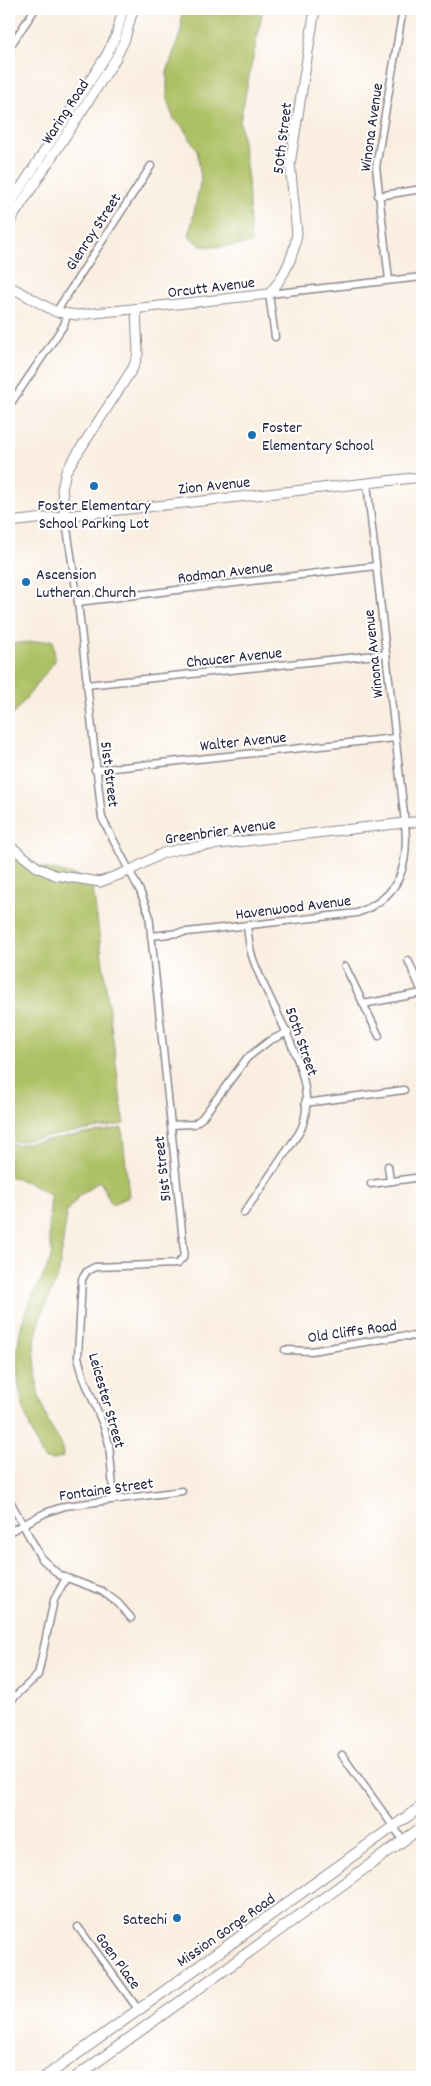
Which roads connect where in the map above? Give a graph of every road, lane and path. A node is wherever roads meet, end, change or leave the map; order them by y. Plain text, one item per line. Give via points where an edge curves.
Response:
1 (35, 9) edge
2 (123, 9) edge
3 (133, 9) edge
4 (315, 9) edge
5 (403, 9) edge
6 (9, 48) edge
7 (151, 166) dead end
8 (422, 189) edge
9 (378, 196) junction
10 (9, 206) edge
11 (9, 223) edge
12 (422, 277) edge
13 (389, 280) junction
14 (9, 286) edge
15 (270, 294) junction
16 (136, 310) junction
17 (56, 312) junction
18 (67, 315) junction
19 (275, 337) dead end
20 (9, 406) edge
21 (422, 477) edge
22 (367, 483) junction
23 (65, 515) junction
24 (9, 522) edge
25 (376, 566) junction
26 (78, 602) junction
27 (386, 654) junction
28 (86, 686) junction
29 (395, 738) junction
30 (95, 770) junction
31 (422, 821) edge
32 (405, 823) junction
33 (9, 845) edge
34 (129, 872) junction
35 (246, 925) junction
36 (151, 936) junction
37 (408, 960) dead end
38 (346, 966) dead end
39 (422, 992) edge
40 (363, 1004) junction
41 (288, 1032) junction
42 (378, 1036) dead end
43 (404, 1090) dead end
44 (305, 1102) junction
45 (171, 1125) junction
46 (388, 1166) dead end
47 (422, 1177) edge
48 (390, 1181) junction
49 (371, 1184) dead end
50 (244, 1212) dead end
51 (82, 1279) joint
52 (422, 1337) edge
53 (285, 1350) dead end
54 (182, 1492) dead end
55 (9, 1499) edge
56 (114, 1499) junction
57 (22, 1525) junction
58 (9, 1532) edge
59 (66, 1578) junction
60 (131, 1618) dead end
61 (9, 1702) edge
62 (342, 1755) dead end
63 (422, 1806) edge
64 (394, 1827) junction
65 (422, 1827) edge
66 (404, 1840) junction
67 (78, 1927) dead end
68 (138, 2009) junction
69 (45, 2077) edge
70 (76, 2077) edge

1 - 6 street
2 - 10 street, Waring Road via 116,36 106,56
3 - 11 street, Waring Road via 115,60
4 - 15 street, 50th Street via 290,164 295,243 286,272
5 - 9 street, Winona Avenue via 376,167
7 - 17 street, Glenroy Street
8 - 9 street
9 - 13 street, Winona Avenue
12 - 13 street, Orcutt Avenue
13 - 15 street, Orcutt Avenue
14 - 17 street, Orcutt Avenue
15 - 16 street, Orcutt Avenue
15 - 19 street
16 - 18 street, Orcutt Avenue
16 - 23 street, 51st Street via 138,354 133,368 66,471 62,489
17 - 18 street, Orcutt Avenue
18 - 20 street via 64,325
21 - 22 street, Zion Avenue
22 - 23 street, Zion Avenue
22 - 25 street, Winona Avenue
23 - 24 street, Zion Avenue
23 - 26 street, 51st Street
25 - 26 street, Rodman Avenue
25 - 27 street, Winona Avenue
26 - 28 street, 51st Street
27 - 28 street, Chaucer Avenue
27 - 29 street, Winona Avenue
28 - 30 street, 51st Street
29 - 30 street, Walter Avenue
29 - 32 street, Winona Avenue
30 - 34 street, 51st Street via 102,818
31 - 32 street, Greenbrier Avenue
32 - 34 street, Greenbrier Avenue via 184,848 152,858
32 - 35 street, Havenwood Avenue via 407,852 401,874 386,895 373,906 357,912
33 - 34 street, Greenbrier Avenue via 37,867 55,875 100,882
34 - 36 street, 51st Street via 149,914
35 - 36 street, Havenwood Avenue
35 - 41 street, 50th Street via 252,956
36 - 45 street, 51st Street
37 - 39 street
38 - 40 street
39 - 40 street
40 - 42 street
41 - 44 street, 50th Street via 301,1072
41 - 45 street via 269,1041 247,1058 202,1118 194,1124
43 - 44 street
44 - 50 street, 50th Street via 304,1125
45 - 51 street, 51st Street via 183,1258 177,1264 95,1268 87,1271
46 - 48 street
47 - 48 street
48 - 49 street
51 - 56 street, Leicester Street via 78,1357 109,1444
52 - 53 street, Old Cliffs Road via 402,1336 311,1351
54 - 56 street, Fontaine Street
55 - 57 street
56 - 57 street, Fontaine Street via 58,1508
57 - 58 street, Fontaine Street
57 - 59 street via 41,1558
59 - 60 street via 102,1591
59 - 61 street via 54,1600 38,1675
62 - 64 street
63 - 64 main road, Mission Gorge Road
64 - 66 street
64 - 68 main road, Mission Gorge Road
65 - 66 main road, Mission Gorge Road
66 - 70 main road, Mission Gorge Road
67 - 68 street, Goen Place
68 - 69 main road, Mission Gorge Road

